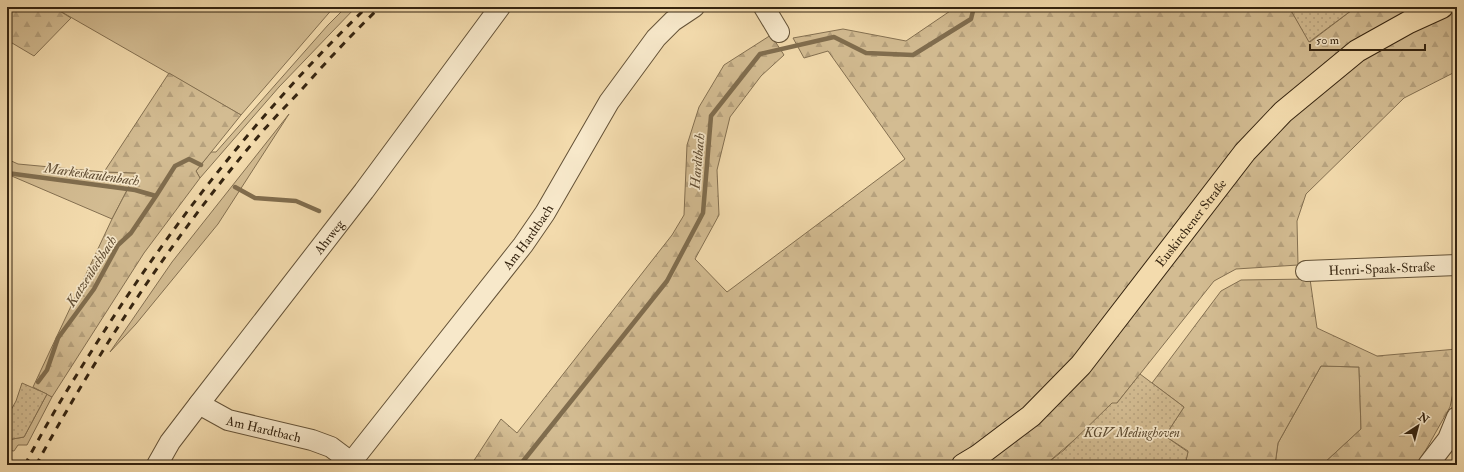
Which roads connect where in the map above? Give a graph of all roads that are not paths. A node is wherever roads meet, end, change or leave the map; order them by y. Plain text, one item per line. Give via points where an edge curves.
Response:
1 (500, 7) edge
2 (694, 7) edge
3 (764, 7) edge
4 (1442, 7) edge
5 (779, 32) dead end
6 (1457, 265) edge
7 (1306, 271) dead end
8 (199, 404) junction
9 (1457, 417) edge
10 (350, 464) edge
11 (157, 465) edge
12 (963, 465) edge
13 (1428, 465) edge

1 - 8 street, Ahrweg via 364,191
2 - 10 street, Am Hardtbach via 673,21 656,38 609,102 523,246
3 - 5 street
4 - 12 main road, Euskirchener Straße via 1357,51 1283,112 1245,152 1081,365 1031,416
6 - 7 street, Henri-Spaak-Straße
8 - 10 street, Am Hardtbach via 228,420 331,447
8 - 11 street, Ahrweg via 170,442
9 - 13 street via 1448,439

